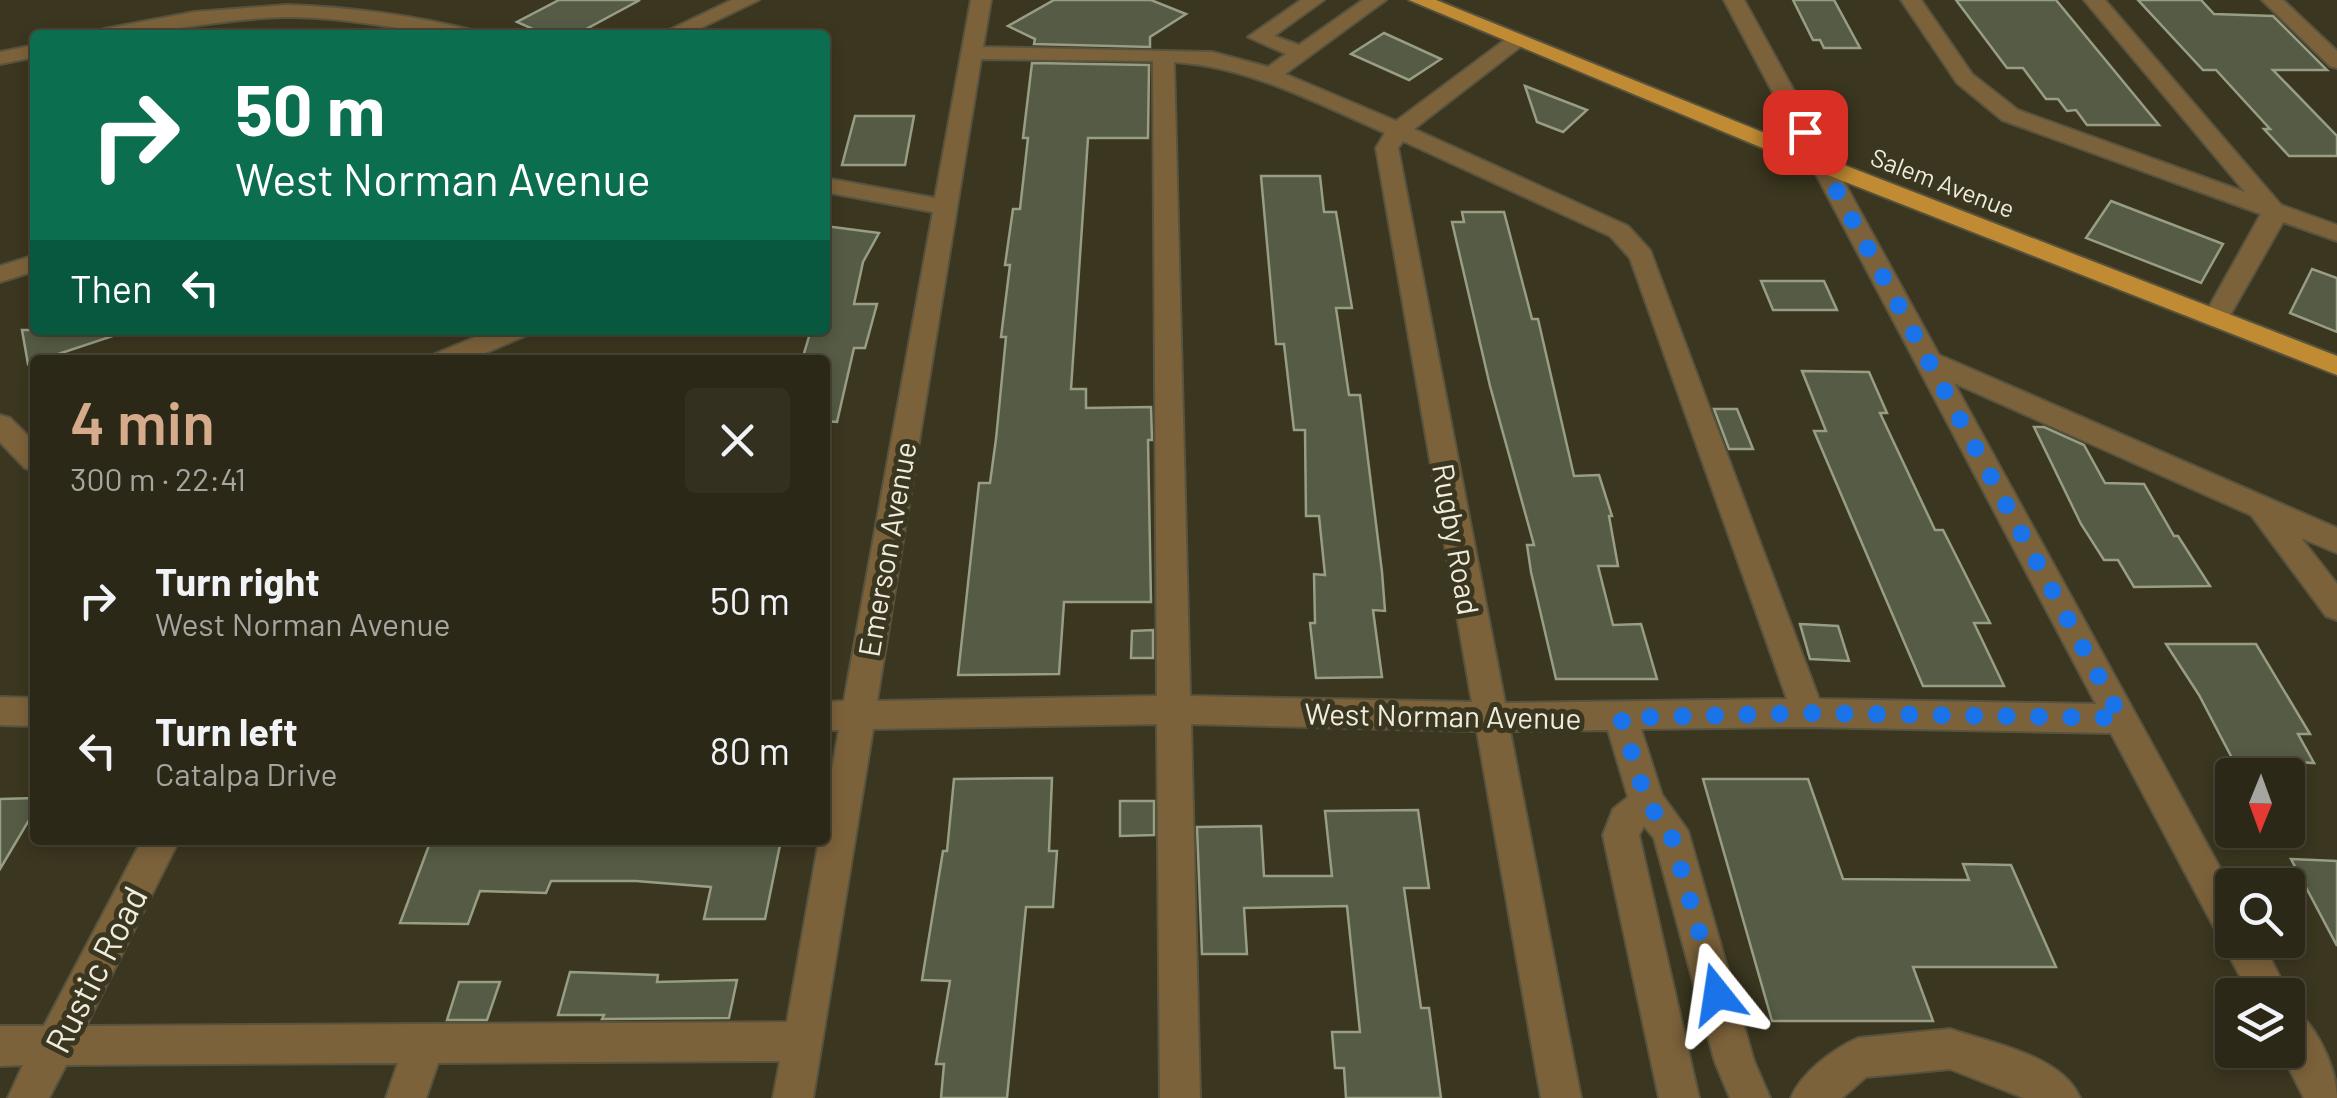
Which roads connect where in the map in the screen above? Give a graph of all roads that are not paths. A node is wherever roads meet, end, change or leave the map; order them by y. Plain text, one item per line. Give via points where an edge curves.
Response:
1 (749, 0) edge
2 (981, 0) edge
3 (1314, 0) edge
4 (1376, 0) edge
5 (1421, 0) edge
6 (1734, 0) edge
7 (1910, 0) edge
8 (2094, 0) edge
9 (2272, 0) edge
10 (131, 30) edge
11 (448, 30) edge
12 (680, 30) edge
13 (1517, 40) junction
14 (30, 52) edge
15 (972, 53) junction
16 (1301, 53) junction
17 (1164, 55) junction
18 (0, 58) edge
19 (2337, 62) edge
20 (1269, 76) junction
21 (1398, 130) junction
22 (1823, 165) junction
23 (830, 186) edge
24 (945, 207) junction
25 (2273, 210) junction
26 (2337, 233) edge
27 (30, 265) edge
28 (0, 274) edge
29 (2216, 318) junction
30 (504, 335) edge
31 (456, 355) edge
32 (1929, 362) junction
33 (2337, 366) edge
34 (0, 425) edge
35 (30, 457) edge
36 (2260, 507) junction
37 (2337, 541) edge
38 (2337, 608) edge
39 (1176, 710) junction
40 (0, 712) edge
41 (30, 712) edge
42 (1808, 713) junction
43 (841, 716) edge
44 (1490, 717) junction
45 (1621, 718) junction
46 (2121, 718) junction
47 (1647, 803) junction
48 (830, 808) edge
49 (158, 845) edge
50 (826, 845) edge
51 (2215, 893) edge
52 (802, 1041) junction
53 (425, 1044) junction
54 (56, 1045) junction
55 (0, 1046) edge
56 (2305, 1058) edge
57 (28, 1098) edge
58 (406, 1098) edge
59 (793, 1098) edge
60 (1180, 1098) edge
61 (1560, 1098) edge
62 (1679, 1098) edge
63 (1750, 1098) edge
64 (1812, 1098) edge
65 (2060, 1098) edge
66 (2326, 1098) edge

1 - 12 street
2 - 15 street, Emerson Avenue
3 - 16 street via 1258,37
4 - 16 street
5 - 13 main road, Salem Avenue
6 - 22 street
7 - 25 street via 1960,78 1984,101
8 - 25 street
9 - 19 street
10 - 11 street via 205,16 310,9 392,16
13 - 21 street
13 - 22 main road, Salem Avenue
14 - 18 street
15 - 17 street
15 - 24 street, Emerson Avenue
16 - 20 street
17 - 20 street via 1212,58
17 - 39 street
20 - 21 street
21 - 42 street via 1619,231 1641,256
21 - 44 street, Rugby Road via 1386,148
22 - 29 main road, Salem Avenue
22 - 32 street
23 - 24 street
24 - 43 street, Emerson Avenue
25 - 26 street
25 - 29 street
27 - 28 street
29 - 33 main road, Salem Avenue
30 - 31 street
32 - 36 street
32 - 46 street
34 - 35 street
36 - 37 street
36 - 38 street
39 - 43 street, West Norman Avenue
39 - 44 street, West Norman Avenue
39 - 60 street
40 - 41 street
42 - 45 street, West Norman Avenue
42 - 46 street, West Norman Avenue
43 - 48 street, Emerson Avenue
44 - 45 street, West Norman Avenue
44 - 61 street, Rugby Road
45 - 47 street
46 - 51 street
47 - 62 street via 1625,820 1622,835
47 - 63 street via 1670,831
49 - 54 street, Rustic Road
50 - 52 street, Emerson Avenue
52 - 53 street
52 - 59 street, Emerson Avenue
53 - 54 street
53 - 58 street
54 - 55 street
54 - 57 street, Rustic Road
56 - 66 street
64 - 65 street via 1858,1058 1950,1049 2023,1074

